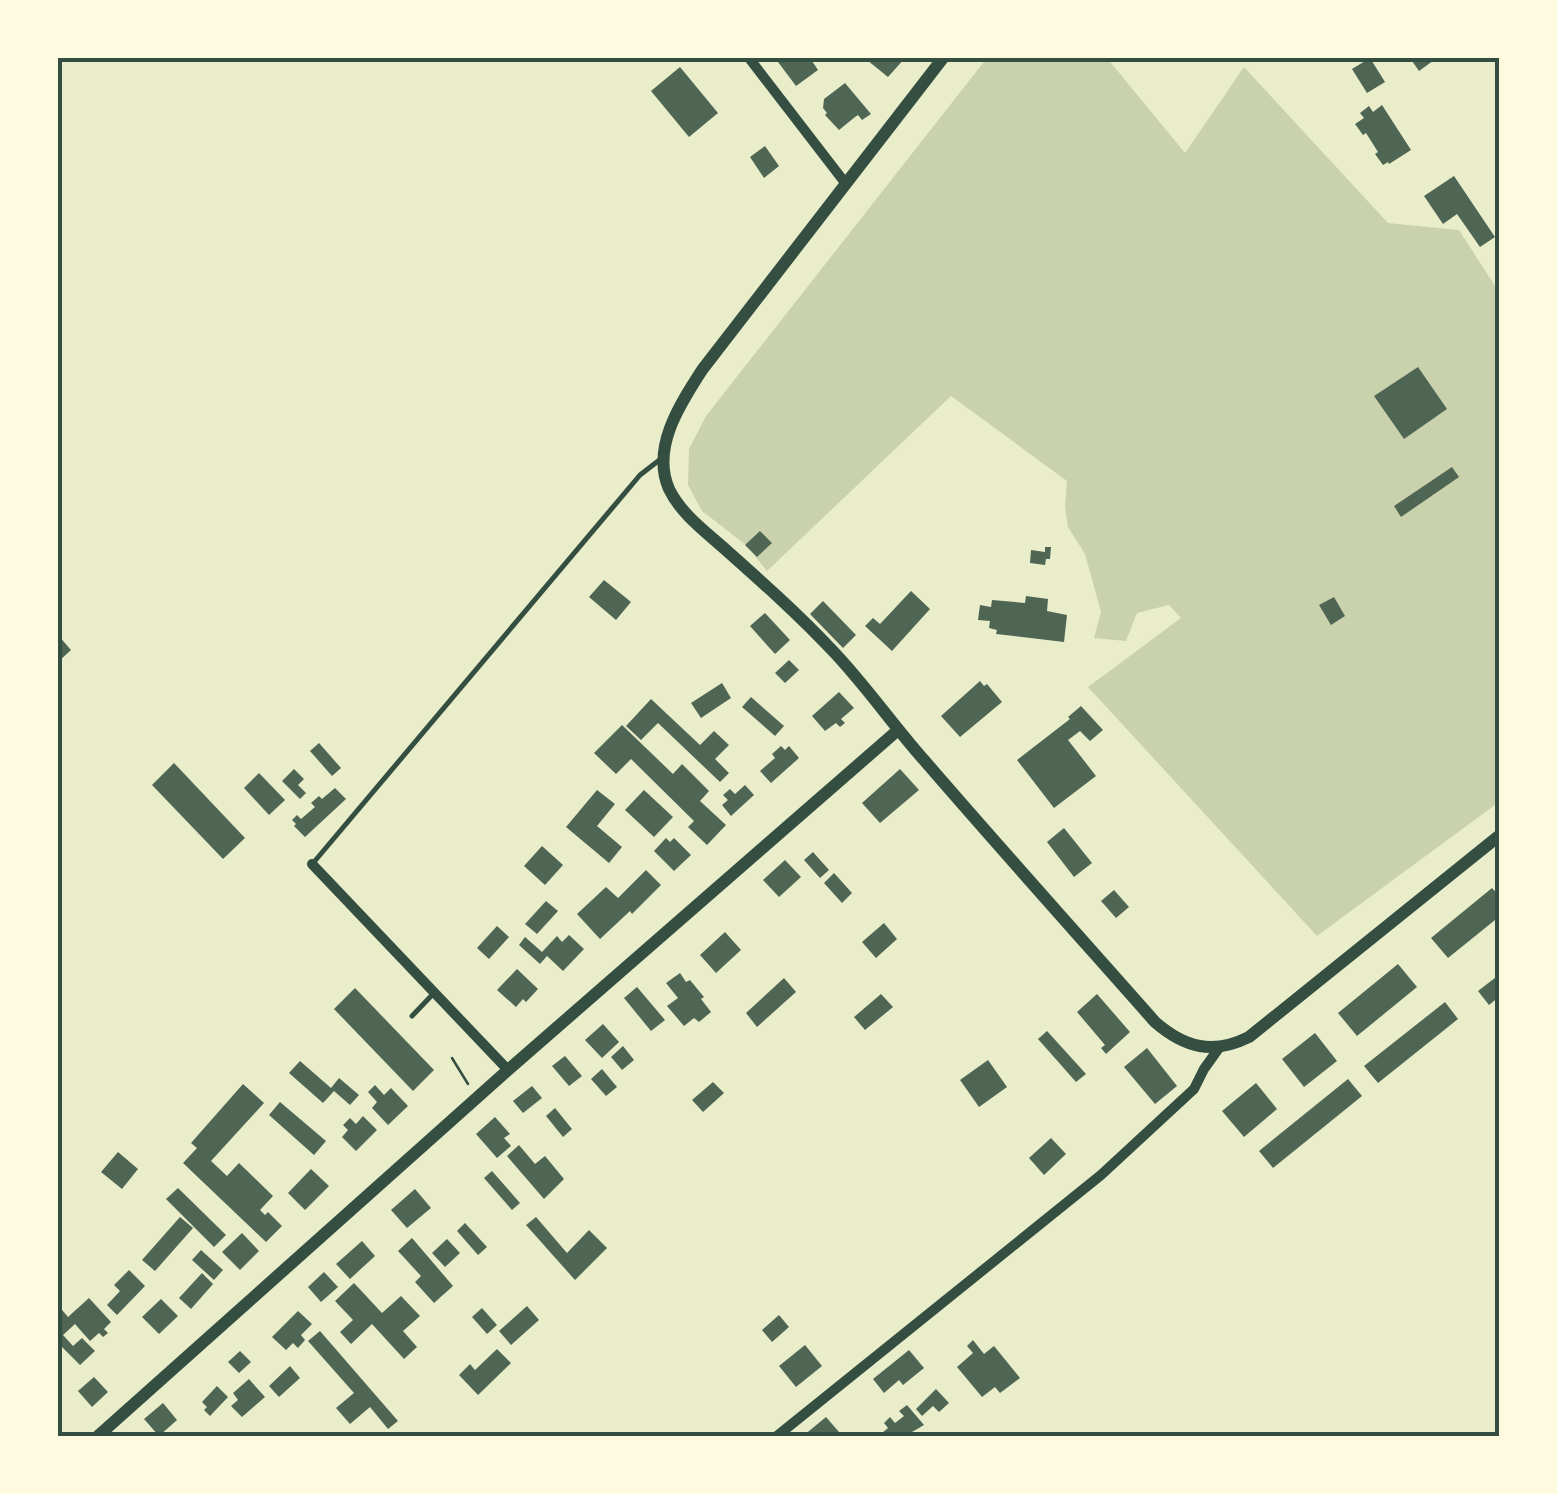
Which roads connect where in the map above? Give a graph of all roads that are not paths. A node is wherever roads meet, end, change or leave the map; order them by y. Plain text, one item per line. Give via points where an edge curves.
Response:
1 (749, 58) edge
2 (942, 58) edge
3 (846, 184) junction
4 (664, 457) junction
5 (898, 730) junction
6 (1500, 835) edge
7 (312, 864) joint
8 (434, 993) junction
9 (412, 1016) dead end
10 (1219, 1048) junction
11 (508, 1070) junction
12 (98, 1436) edge
13 (777, 1436) edge

1 - 3 street
2 - 3 street
3 - 4 street via 702,370 670,428
4 - 5 street via 670,492 687,514 807,624
4 - 7 lane via 640,475
5 - 10 street via 1155,1022 1182,1041
5 - 11 street
6 - 10 street via 1266,1025
7 - 8 street
8 - 9 lane
8 - 11 street
10 - 13 street via 1194,1090 1102,1176
11 - 12 street

